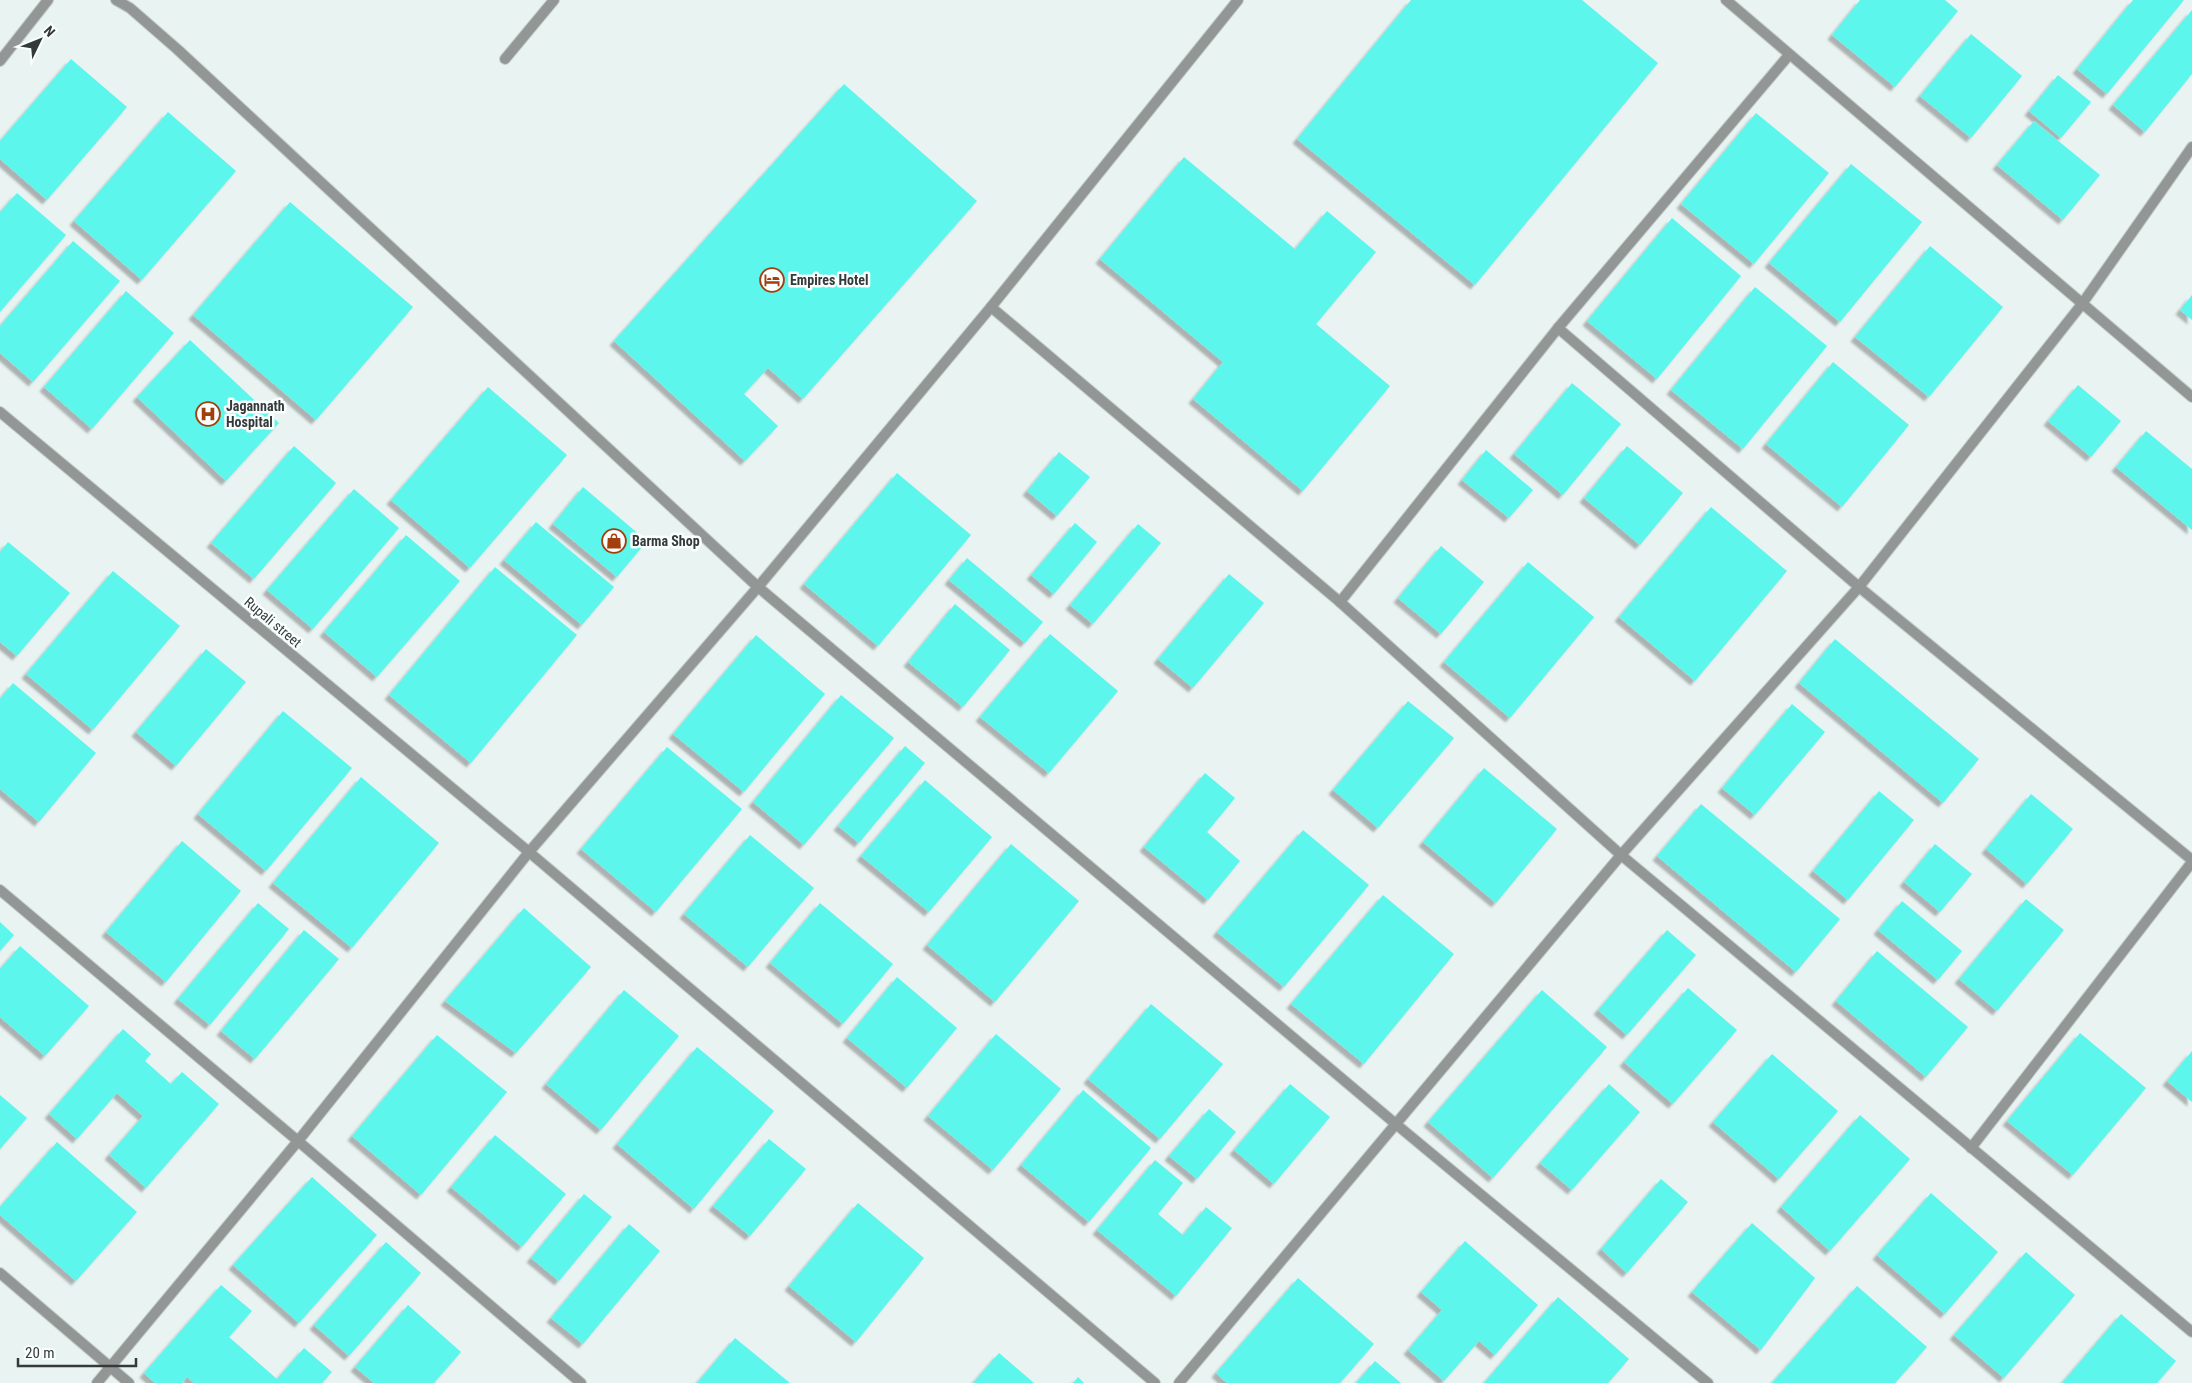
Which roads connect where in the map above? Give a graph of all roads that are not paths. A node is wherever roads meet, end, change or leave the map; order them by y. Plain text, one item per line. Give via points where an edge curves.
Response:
1 (48, 0) edge
2 (116, 0) edge
3 (554, 0) edge
4 (1238, 0) edge
5 (1726, 0) edge
6 (1789, 55) junction
7 (505, 59) dead end
8 (0, 61) edge
9 (2192, 147) edge
10 (2082, 304) junction
11 (991, 307) junction
12 (1558, 328) junction
13 (2192, 397) edge
14 (0, 412) edge
15 (758, 587) junction
16 (1859, 587) junction
17 (1340, 602) junction
18 (529, 852) junction
19 (1620, 856) junction
20 (2192, 861) edge
21 (0, 890) edge
22 (1397, 1125) junction
23 (298, 1140) junction
24 (1971, 1148) junction
25 (0, 1274) edge
26 (2192, 1332) edge
27 (110, 1367) junction
28 (97, 1383) edge
29 (129, 1383) edge
30 (581, 1383) edge
31 (1155, 1383) edge
32 (1179, 1383) edge
33 (1708, 1383) edge

1 - 8 street
2 - 15 street via 130,8 177,49
3 - 7 street
4 - 11 street
5 - 6 street
6 - 10 street
6 - 12 street
9 - 10 street
10 - 13 street
10 - 16 street
11 - 15 street
11 - 17 street
12 - 16 street
12 - 17 street
14 - 18 street, Rupali street
15 - 18 street
15 - 22 street
16 - 19 street
16 - 20 street
17 - 19 street
18 - 23 street
18 - 31 street, Rupali street
19 - 22 street
19 - 24 street
20 - 24 street
21 - 23 street
22 - 32 street
22 - 33 street
23 - 27 street
23 - 30 street
24 - 26 street
25 - 27 street
27 - 28 street
27 - 29 street

